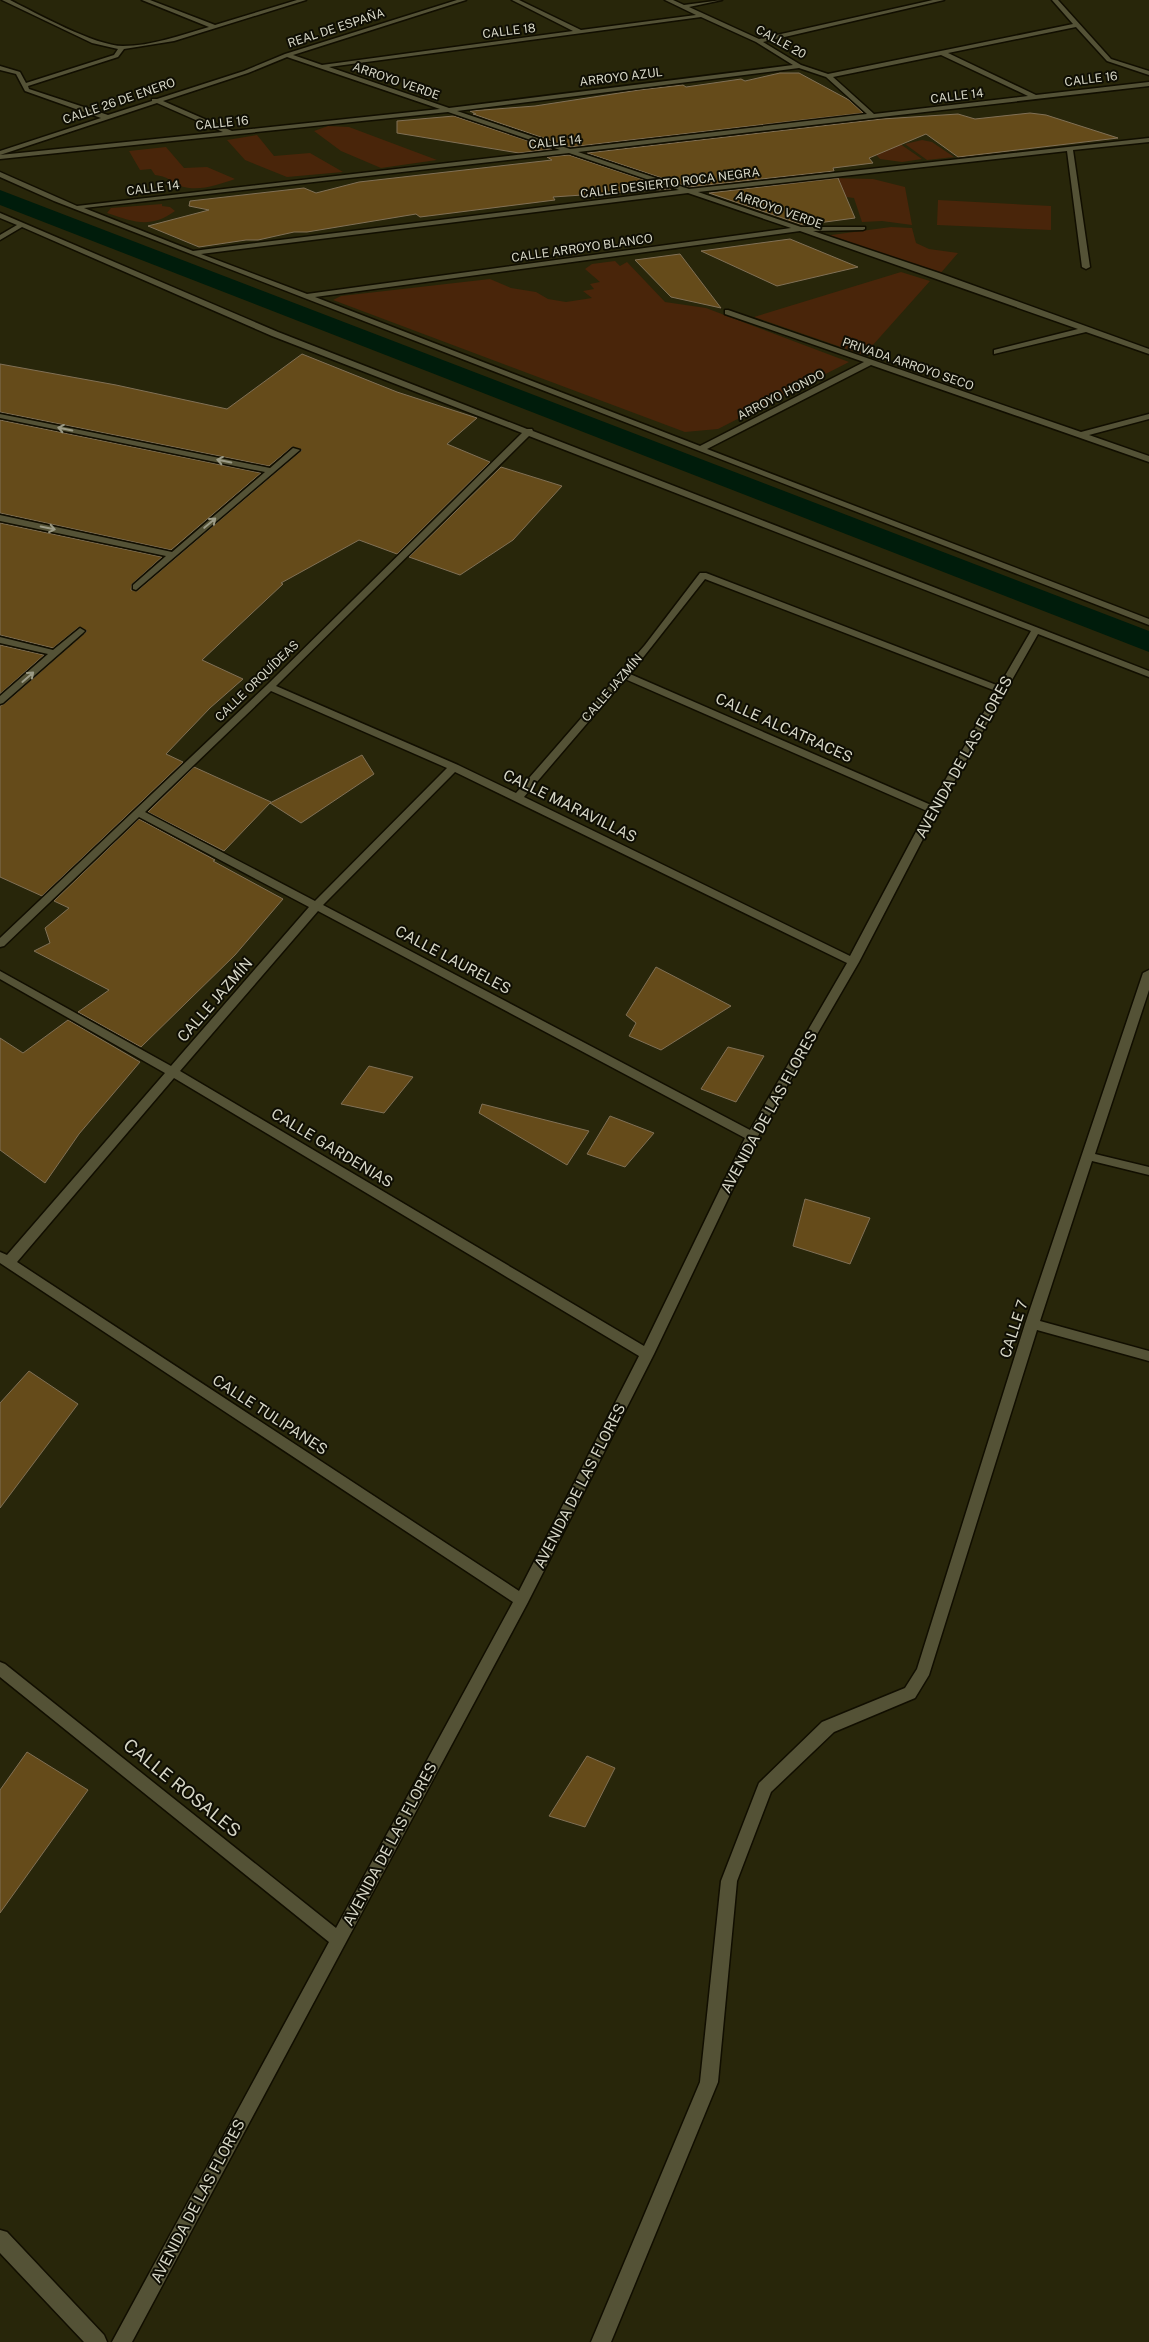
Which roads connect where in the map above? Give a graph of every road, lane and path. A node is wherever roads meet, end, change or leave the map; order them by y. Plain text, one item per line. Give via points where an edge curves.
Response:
1 (5, 0) edge
2 (145, 0) edge
3 (463, 0) edge
4 (515, 0) edge
5 (668, 0) edge
6 (719, 0) edge
7 (941, 0) edge
8 (1055, 0) edge
9 (297, 1) edge
10 (682, 7) junction
11 (700, 16) junction
12 (1077, 25) junction
13 (214, 27) junction
14 (582, 33) junction
15 (758, 41) junction
16 (122, 48) junction
17 (940, 52) junction
18 (287, 55) junction
19 (799, 66) junction
20 (320, 67) junction
21 (0, 68) edge
22 (246, 72) joint
23 (1149, 73) edge
24 (828, 76) junction
25 (1149, 84) edge
26 (25, 85) junction
27 (1036, 97) junction
28 (154, 100) junction
29 (447, 110) junction
30 (106, 117) junction
31 (874, 117) junction
32 (231, 133) junction
33 (1149, 140) edge
34 (1070, 149) junction
35 (567, 152) junction
36 (0, 153) edge
37 (0, 157) edge
38 (0, 174) edge
39 (689, 191) junction
40 (77, 208) junction
41 (0, 215) edge
42 (21, 225) junction
43 (862, 228) dead end
44 (802, 229) junction
45 (0, 238) edge
46 (194, 252) junction
47 (1086, 267) dead end
48 (305, 296) junction
49 (728, 312) dead end
50 (1083, 330) junction
51 (997, 352) dead end
52 (1149, 352) edge
53 (870, 362) junction
54 (0, 416) edge
55 (1149, 416) edge
56 (529, 431) junction
57 (1081, 436) junction
58 (702, 448) junction
59 (296, 450) dead end
60 (1149, 459) edge
61 (272, 471) junction
62 (0, 518) edge
63 (173, 555) junction
64 (136, 587) dead end
65 (1149, 622) edge
66 (1036, 630) junction
67 (80, 631) dead end
68 (0, 640) edge
69 (55, 653) junction
70 (624, 674) junction
71 (1149, 674) edge
72 (270, 687) junction
73 (1001, 690) junction
74 (0, 700) edge
75 (454, 767) junction
76 (518, 798) junction
77 (933, 810) junction
78 (138, 812) junction
79 (317, 905) junction
80 (0, 944) edge
81 (853, 962) junction
82 (1149, 973) edge
83 (0, 974) edge
84 (172, 1072) junction
85 (752, 1136) junction
86 (1087, 1156) junction
87 (1149, 1171) edge
88 (4, 1260) edge
89 (1032, 1324) junction
90 (647, 1354) junction
91 (1149, 1356) edge
92 (522, 1600) junction
93 (0, 1668) edge
94 (339, 1940) junction
95 (0, 2239) edge
96 (97, 2342) edge
97 (122, 2342) edge
98 (601, 2342) edge

1 - 16 street via 94,42
2 - 13 street
3 - 18 street, REAL DE ESPAÑA
4 - 14 street
5 - 10 street, CALLE 20
6 - 10 street
7 - 15 street
8 - 12 street
9 - 13 street
10 - 11 street, CALLE 20
11 - 14 street, CALLE 18
11 - 15 street, CALLE 20
12 - 17 street
12 - 23 street via 1109,60
13 - 16 street via 172,40
14 - 20 street, CALLE 18
15 - 19 street, CALLE 20
16 - 26 street via 116,56
17 - 24 street
17 - 27 street
18 - 20 street, ARROYO VERDE
18 - 22 street, REAL DE ESPAÑA
19 - 24 street, CALLE 20
19 - 29 street, ARROYO AZUL
20 - 29 street, ARROYO VERDE
21 - 26 street via 18,73
22 - 28 street, CALLE 26 DE ENERO
24 - 31 street, CALLE 20
25 - 27 street, CALLE 16
26 - 30 street via 27,90
27 - 31 street, CALLE 14
28 - 30 street, CALLE 26 DE ENERO
28 - 32 street
29 - 32 street, CALLE 16
29 - 35 street, ARROYO VERDE
30 - 36 street, CALLE 26 DE ENERO
31 - 35 street, CALLE 14
32 - 37 street, CALLE 16
33 - 34 street, CALLE DESIERTO ROCA NEGRA
34 - 39 street, CALLE DESIERTO ROCA NEGRA
34 - 47 street
35 - 39 street, ARROYO VERDE
35 - 40 street, CALLE 14
38 - 40 street
39 - 44 street, ARROYO VERDE
39 - 46 street, CALLE DESIERTO ROCA NEGRA
40 - 46 street
41 - 42 street
42 - 45 street
42 - 56 street via 275,334
43 - 44 street, CALLE ARROYO BLANCO
44 - 48 street, CALLE ARROYO BLANCO
44 - 50 street, ARROYO VERDE
46 - 48 street
48 - 58 street
49 - 53 street, PRIVADA ARROYO SECO
50 - 51 street
50 - 52 street, ARROYO VERDE
53 - 57 street, PRIVADA ARROYO SECO
53 - 58 street, ARROYO HONDO
61 -> 54 street
55 - 57 street
56 - 66 street
56 - 72 street, CALLE ORQUÍDEAS
57 - 60 street, PRIVADA ARROYO SECO
58 - 65 street
59 - 61 street
63 -> 61 street
62 -> 63 street
63 - 64 street
66 - 71 street
66 - 73 street, AVENIDA DE LAS FLORES
67 - 69 street
68 - 69 street
74 -> 69 street
70 - 73 street, CALLE JAZMÍN via 703,575
70 - 76 street, CALLE JAZMÍN
70 - 77 street, CALLE ALCATRACES
72 - 75 street, CALLE MARAVILLAS
72 - 78 street, CALLE ORQUÍDEAS
73 - 77 street, AVENIDA DE LAS FLORES
75 - 76 street, CALLE MARAVILLAS
75 - 79 street, CALLE JAZMÍN
76 - 81 street, CALLE MARAVILLAS
77 - 81 street, AVENIDA DE LAS FLORES
78 - 79 street, CALLE LAURELES
78 - 80 street, CALLE ORQUÍDEAS
79 - 84 street, CALLE JAZMÍN
79 - 85 street, CALLE LAURELES
81 - 85 street, AVENIDA DE LAS FLORES
82 - 86 street, CALLE 7
83 - 84 street, CALLE GARDENIAS
84 - 88 street, CALLE JAZMÍN
84 - 90 street, CALLE GARDENIAS
85 - 90 street, AVENIDA DE LAS FLORES
86 - 87 street
86 - 89 street, CALLE 7
88 - 92 street, CALLE TULIPANES
89 - 91 street
89 - 98 street, CALLE 7 via 924,1671 910,1693 828,1727 765,1788 729,1881 709,2082
90 - 92 street, AVENIDA DE LAS FLORES
92 - 94 street, AVENIDA DE LAS FLORES
93 - 94 street, CALLE ROSALES
94 - 97 street, AVENIDA DE LAS FLORES
95 - 96 street

